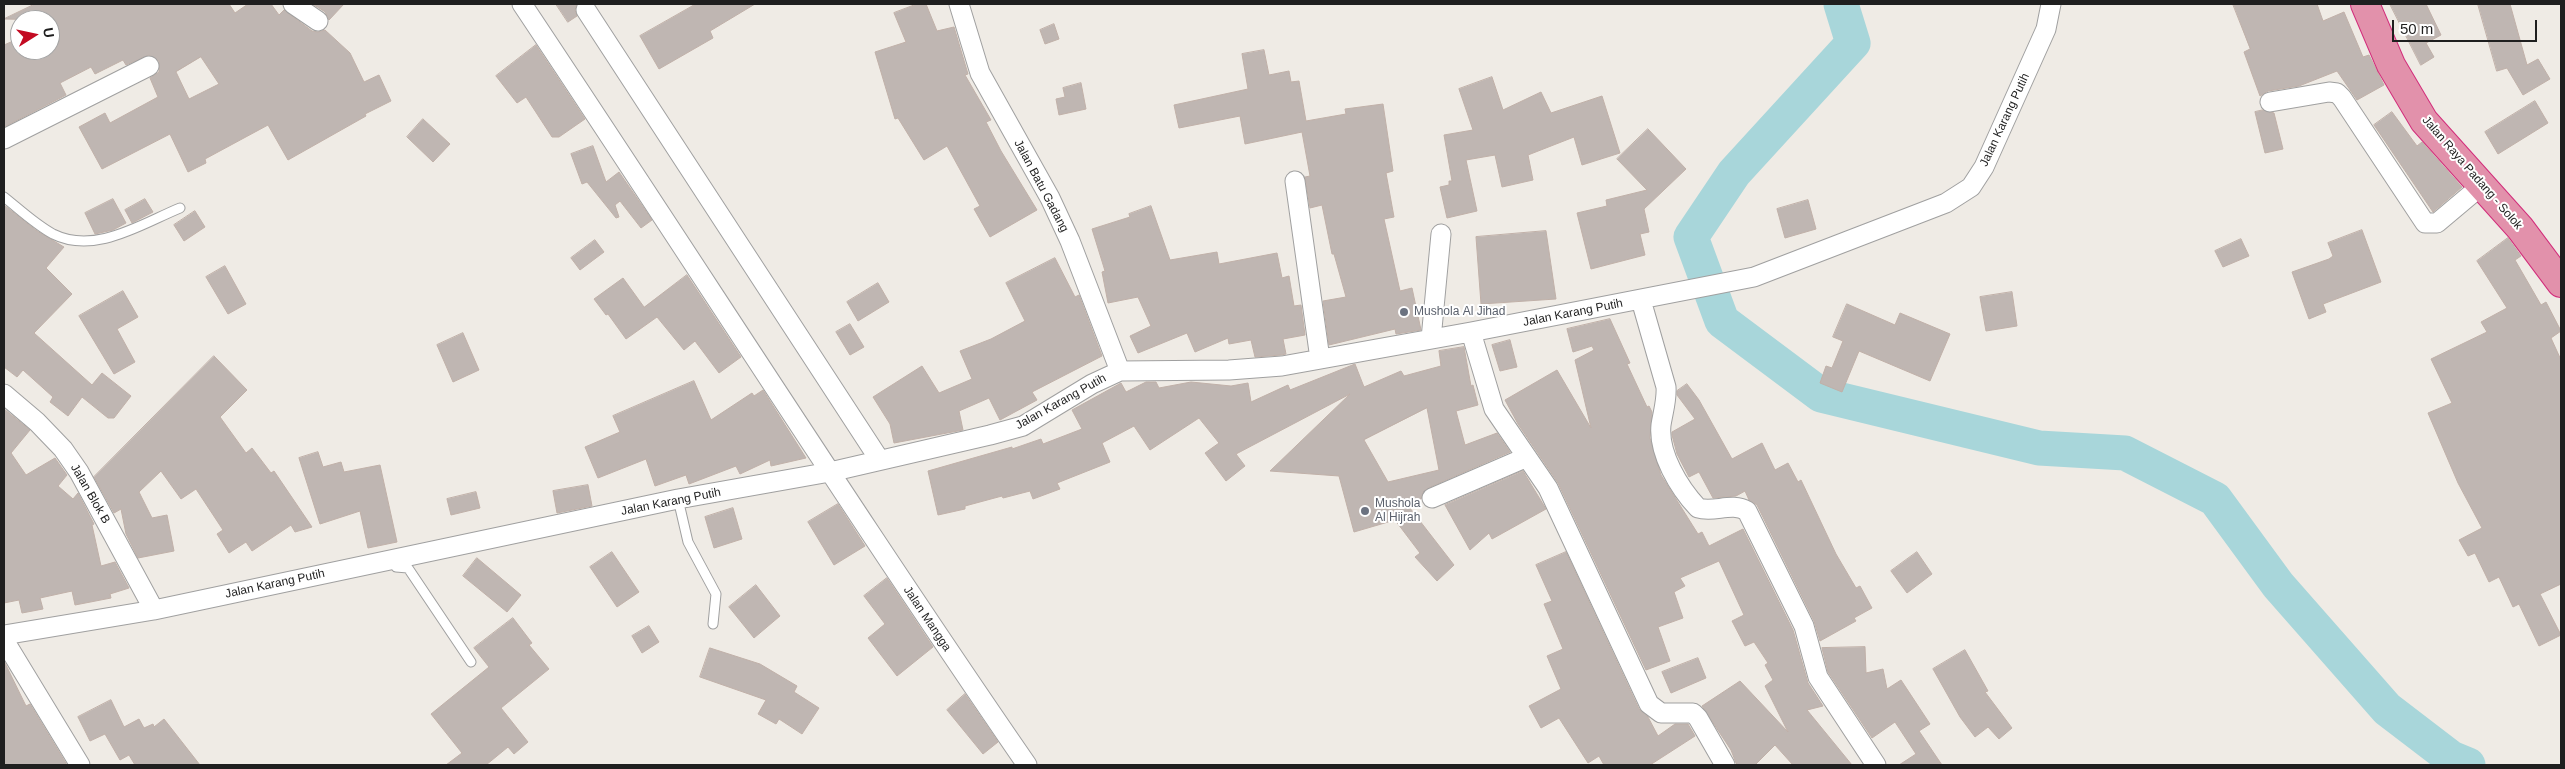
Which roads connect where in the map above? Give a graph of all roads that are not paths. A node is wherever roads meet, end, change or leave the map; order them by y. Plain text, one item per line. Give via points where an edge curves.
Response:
1 (293, 4) edge
2 (522, 4) edge
3 (959, 4) edge
4 (2051, 4) edge
5 (2365, 4) edge
6 (586, 10) dead end
7 (318, 21) dead end
8 (149, 66) dead end
9 (2270, 102) dead end
10 (4, 139) edge
11 (1295, 181) dead end
12 (2481, 186) junction
13 (4, 197) edge
14 (180, 208) dead end
15 (1441, 234) dead end
16 (2561, 283) edge
17 (1647, 299) junction
18 (1471, 332) junction
19 (1431, 339) junction
20 (1320, 359) junction
21 (1120, 371) junction
22 (4, 394) edge
23 (1527, 457) junction
24 (879, 460) junction
25 (830, 472) junction
26 (1432, 498) dead end
27 (678, 500) junction
28 (392, 559) junction
29 (154, 610) junction
30 (713, 624) dead end
31 (4, 636) edge
32 (4, 640) edge
33 (471, 662) dead end
34 (80, 765) edge
35 (1027, 765) edge
36 (1725, 765) edge
37 (1876, 765) edge

1 - 7 street
2 - 25 street, Jalan Mangga
3 - 21 street, Jalan Batu Gadang via 980,73 1054,207
4 - 17 street, Jalan Karang Putih via 2046,29 1984,167 1971,187 1946,203 1754,277
5 - 12 highway, Jalan Raya Padang - Solok via 2391,65 2419,114
6 - 24 street
8 - 10 street
9 - 12 street via 2337,93 2425,222 2437,224
11 - 20 street
12 - 16 highway, Jalan Raya Padang - Solok via 2543,256
13 - 14 lane via 52,233 82,242 102,240
15 - 19 street
17 - 18 street, Jalan Karang Putih
17 - 37 street via 1666,387 1661,437 1667,462 1698,508 1734,507 1747,511 1804,626 1818,677
18 - 19 street, Jalan Karang Putih
18 - 23 street via 1494,409
19 - 20 street, Jalan Karang Putih
20 - 21 street, Jalan Karang Putih via 1230,370
21 - 24 street, Jalan Karang Putih via 1092,384 1023,426
22 - 29 street, Jalan Blok B via 63,449 79,472
23 - 26 street
23 - 36 street via 1548,488 1649,704 1661,713 1693,714 1698,718
24 - 25 street, Jalan Karang Putih
25 - 27 street, Jalan Karang Putih
25 - 35 street, Jalan Mangga
27 - 28 street, Jalan Karang Putih
27 - 30 lane via 688,542 716,594
28 - 29 street, Jalan Karang Putih
28 - 33 lane via 396,566 408,568
29 - 31 street, Jalan Karang Putih
32 - 34 street

